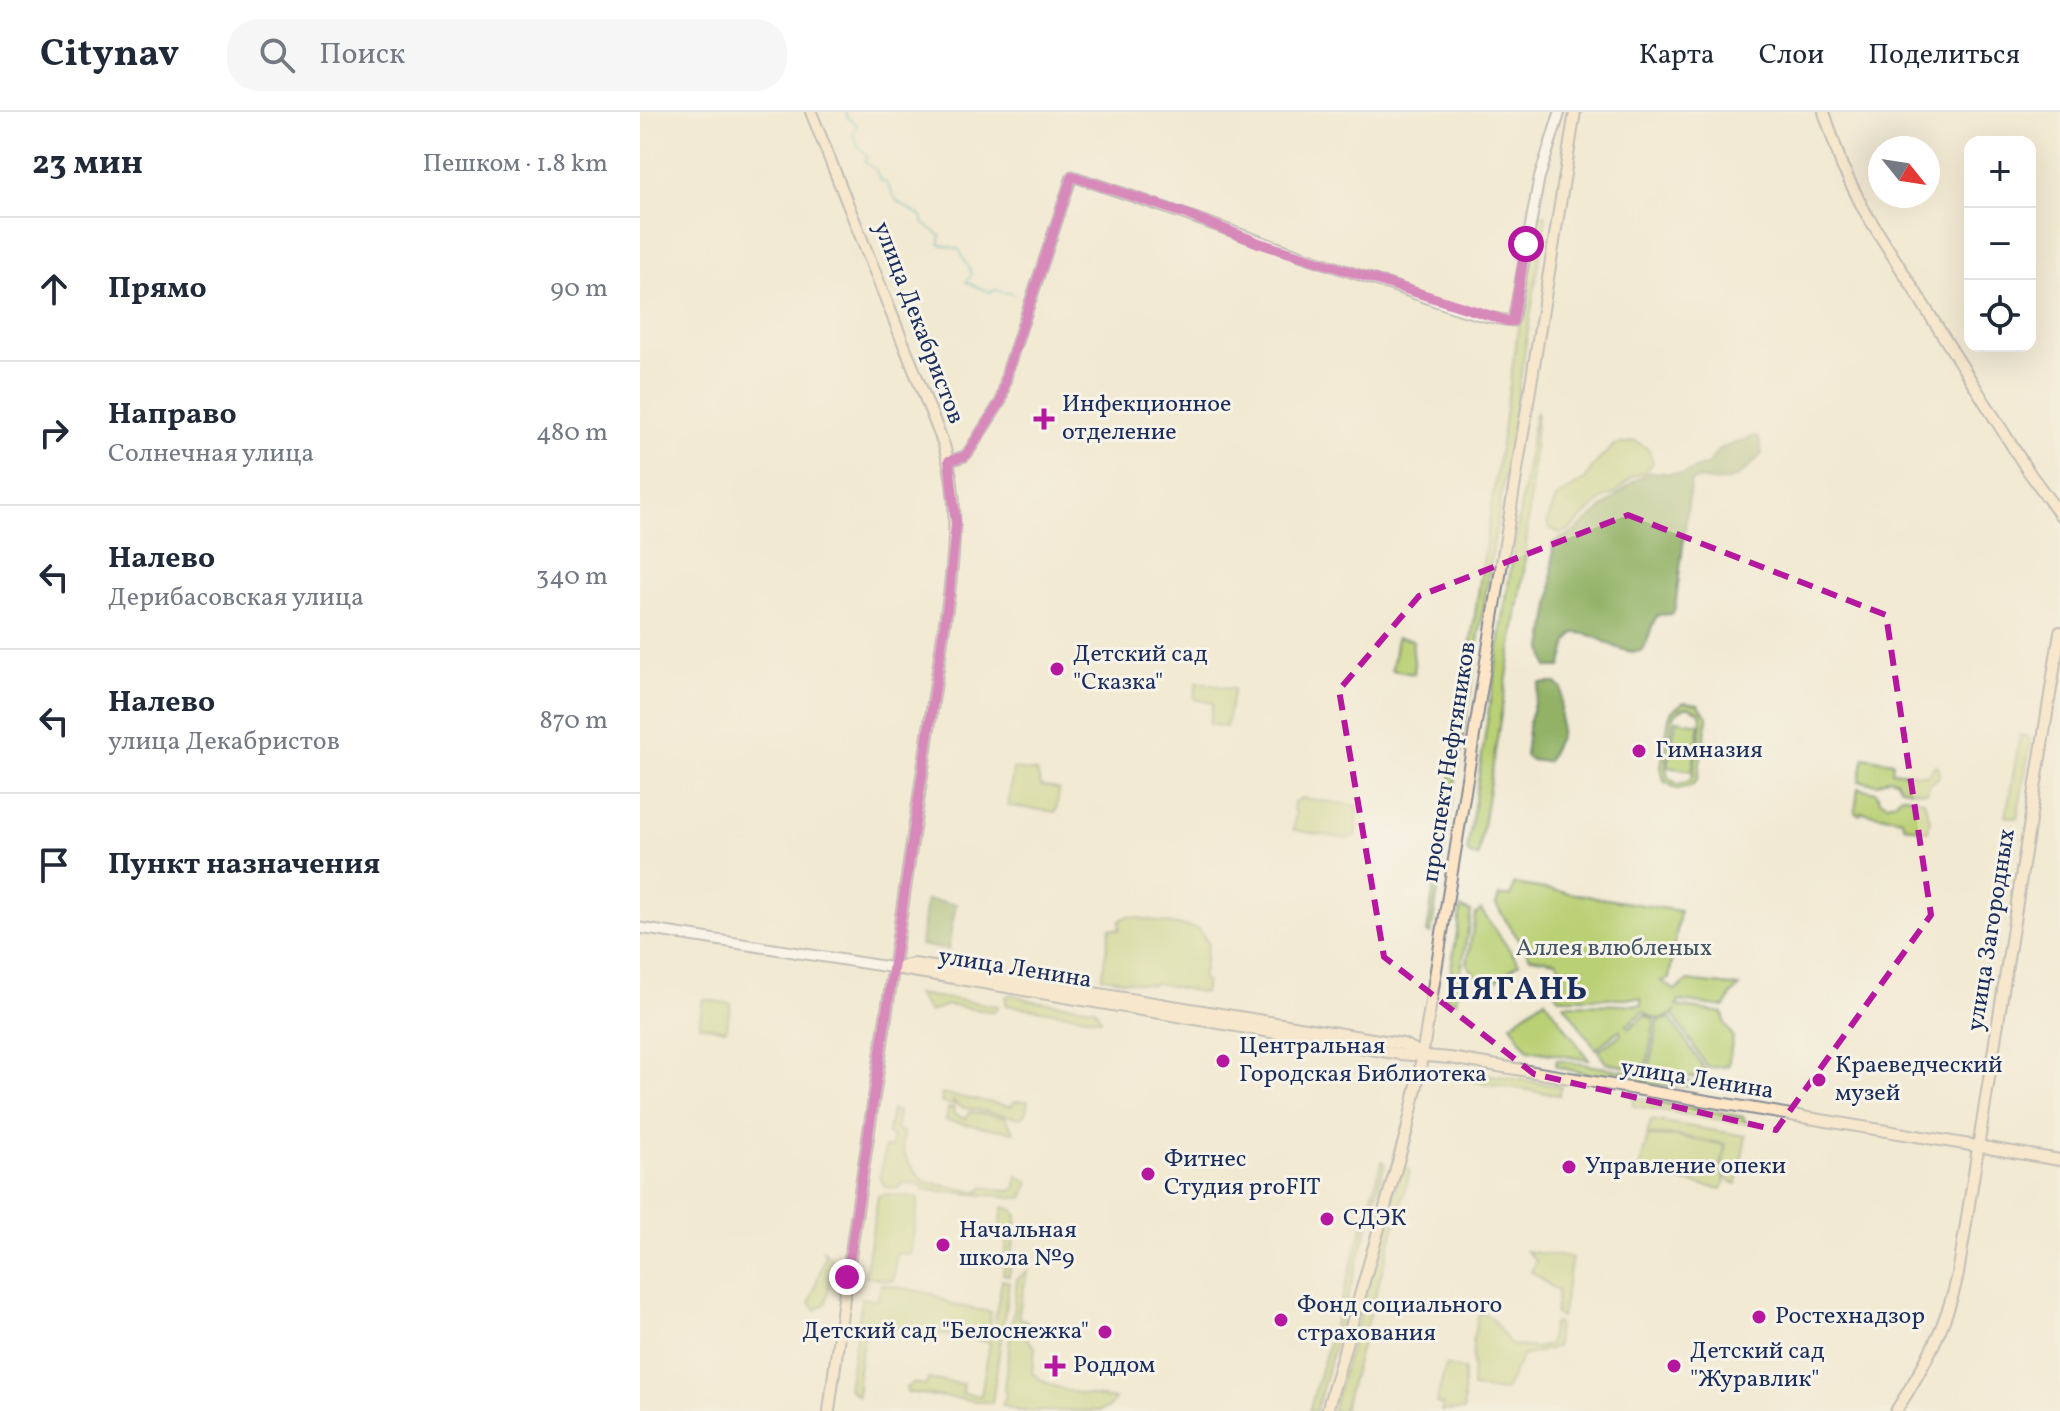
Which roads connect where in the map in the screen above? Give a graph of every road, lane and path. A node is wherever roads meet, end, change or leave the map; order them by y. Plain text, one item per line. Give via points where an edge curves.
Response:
1 (811, 112) edge
2 (1560, 112) edge
3 (1575, 112) edge
4 (1824, 112) edge
5 (1554, 129) junction
6 (1572, 130) junction
7 (949, 461) junction
8 (2060, 515) edge
9 (2060, 632) edge
10 (640, 928) edge
11 (895, 968) junction
12 (1423, 1054) junction
13 (1979, 1147) junction
14 (2060, 1160) edge
15 (829, 1411) edge
16 (1327, 1411) edge
17 (1896, 1411) edge

1 - 7 main road, улица Декабристов
2 - 5 street
3 - 6 main road, проспект Нефтяников
4 - 8 main road via 1864,210
5 - 6 street via 1564,125
5 - 7 street via 1539,179 1513,321 1259,243 1072,176 1001,401 965,456
6 - 12 main road, проспект Нефтяников
7 - 11 main road, улица Декабристов via 955,543
9 - 13 main road, улица Загородных
10 - 11 street
11 - 12 main road, улица Ленина via 914,964 1230,1020 1403,1044
11 - 15 main road, улица Декабристов
12 - 13 main road, улица Ленина
12 - 16 main road, проспект Нефтяников via 1407,1130
13 - 14 main road, улица Ленина
13 - 17 main road, улица Загородных via 1947,1316

